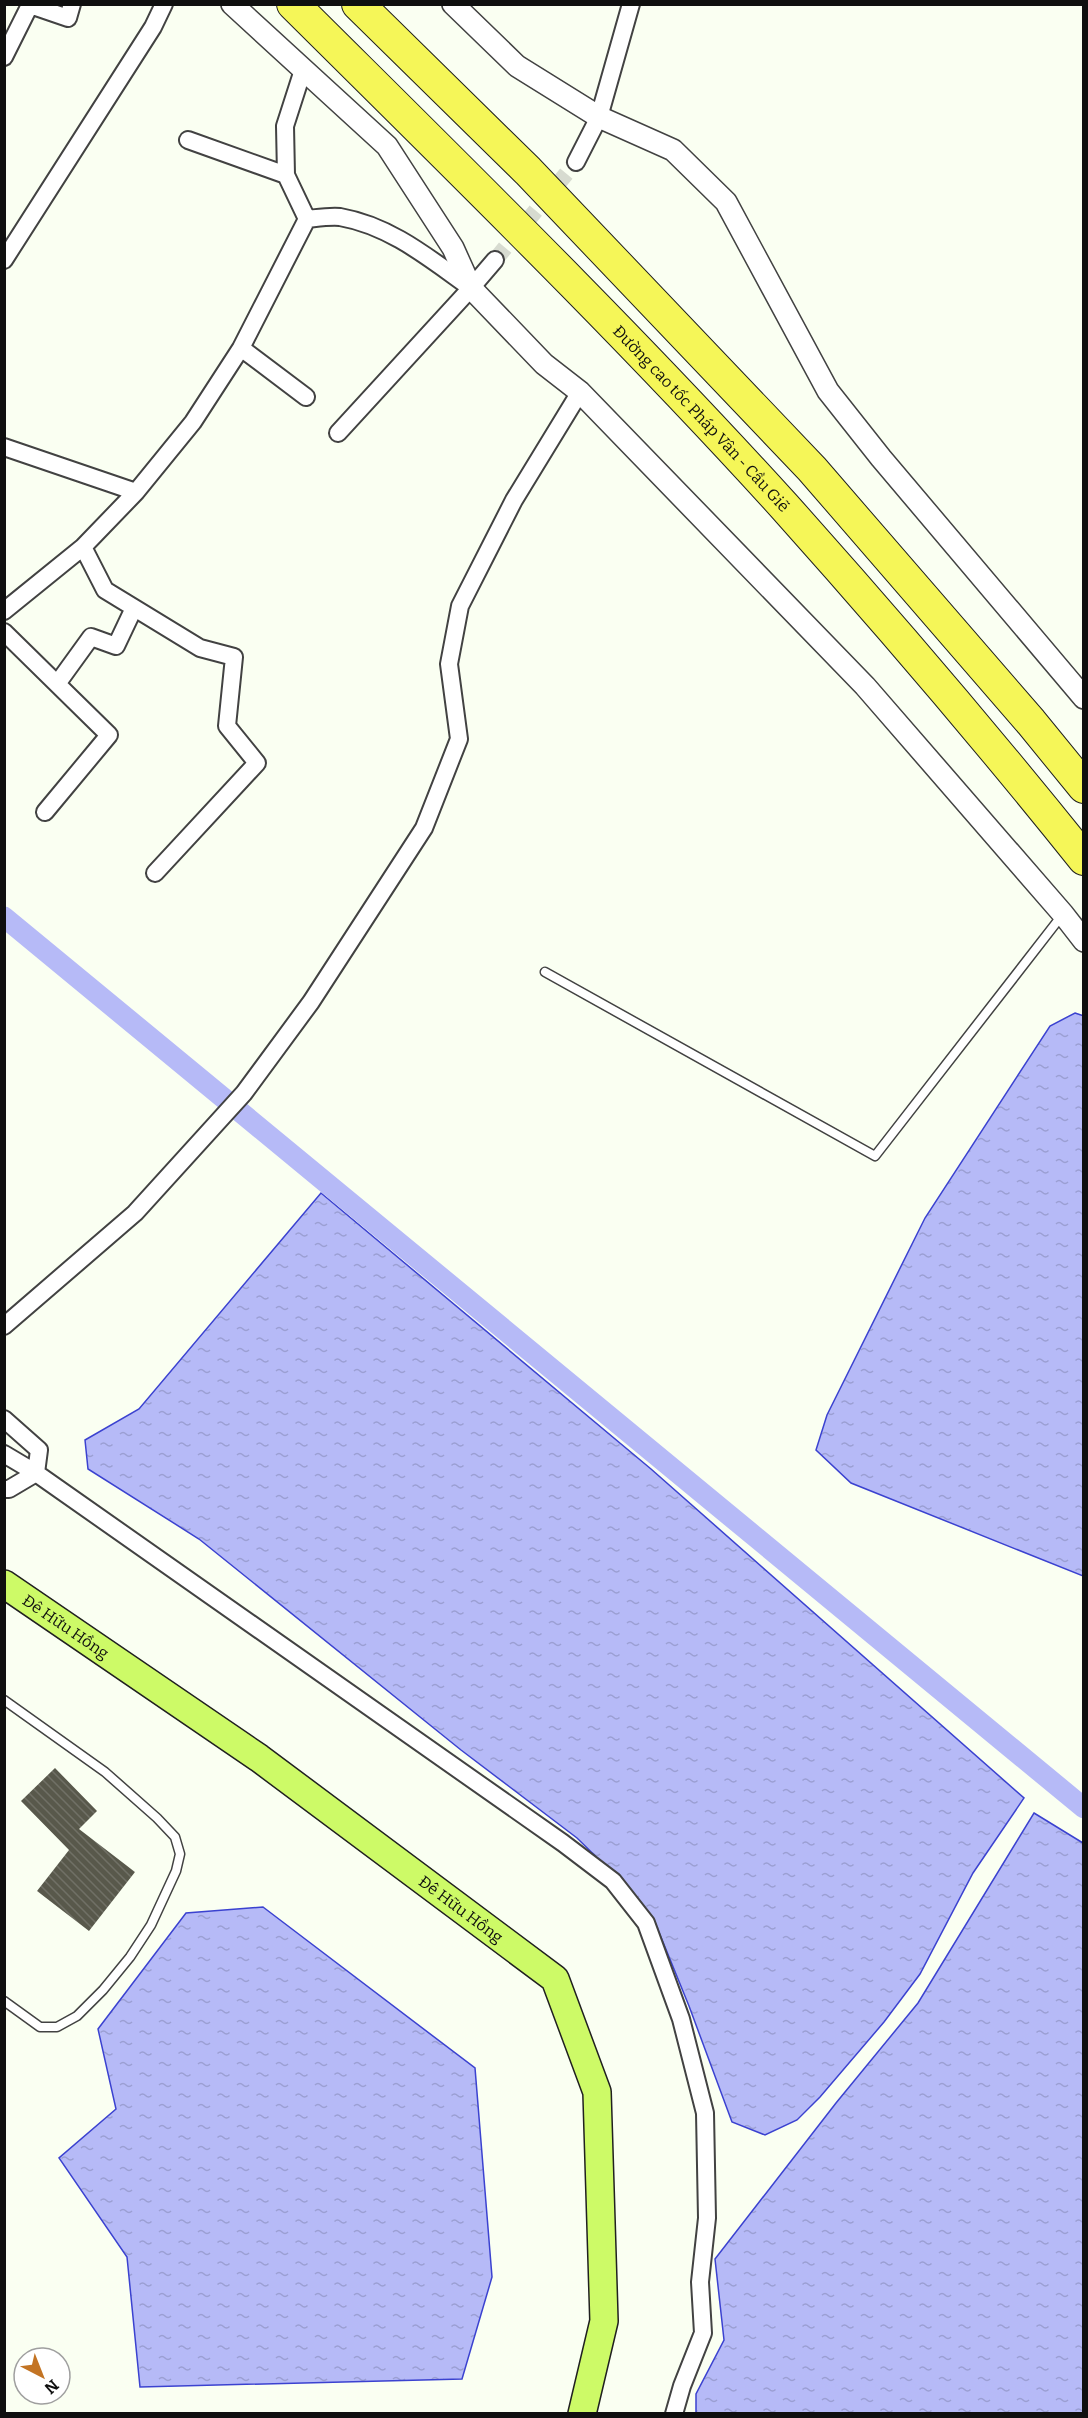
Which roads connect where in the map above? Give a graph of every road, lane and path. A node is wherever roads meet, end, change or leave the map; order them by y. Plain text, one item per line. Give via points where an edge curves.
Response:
1 (72, 4) edge
2 (164, 4) edge
3 (232, 4) edge
4 (293, 4) edge
5 (358, 4) edge
6 (453, 4) edge
7 (631, 4) edge
8 (4, 57) edge
9 (303, 70) junction
10 (599, 117) junction
11 (188, 140) dead end
12 (576, 162) tunnel mouth
13 (286, 175) junction
14 (307, 219) junction
15 (4, 260) edge
16 (495, 260) tunnel mouth
17 (471, 288) junction
18 (241, 348) junction
19 (580, 392) junction
20 (306, 398) dead end
21 (338, 433) dead end
22 (4, 447) edge
23 (136, 492) junction
24 (83, 547) junction
25 (134, 608) junction
26 (4, 611) edge
27 (4, 632) edge
28 (57, 684) junction
29 (1083, 698) edge
30 (1083, 787) edge
31 (45, 812) dead end
32 (1083, 859) edge
33 (155, 873) dead end
34 (1063, 914) junction
35 (1083, 941) edge
36 (545, 972) dead end
37 (4, 1326) edge
38 (4, 1419) edge
39 (4, 1454) edge
40 (36, 1473) junction
41 (4, 1489) edge
42 (4, 1584) edge
43 (4, 1700) edge
44 (4, 2001) edge
45 (582, 2414) edge
46 (674, 2414) edge

1 - 8 street via 68,18 30,5
2 - 15 street
3 - 9 street
4 - 32 highway, Đường cao tốc Pháp Vân - Cầu Giẽ via 596,308 784,506 993,747
5 - 30 highway via 528,171 812,469
6 - 10 street via 517,66
7 - 10 street
9 - 13 street via 285,126
9 - 17 street via 387,146 453,248
10 - 12 street
10 - 29 street via 673,150 726,202 828,391
11 - 13 street
13 - 14 street
14 - 17 street via 338,217 373,226 398,237
14 - 18 street
16 - 17 street
17 - 19 street via 544,364
17 - 21 street
18 - 20 street
18 - 23 street via 193,422
19 - 34 street via 865,686
19 - 37 street via 514,500 460,606 449,664 459,739 424,828 311,1002 244,1093 135,1213
22 - 23 street
23 - 24 street
24 - 25 street via 105,590
24 - 26 street
25 - 28 street via 116,646 91,637
25 - 33 street via 200,648 234,657 227,726 257,763
27 - 28 street
28 - 31 street via 109,735
34 - 35 street
34 - 36 lane via 875,1156
38 - 40 street via 39,1450
39 - 40 street
40 - 41 street
40 - 46 street via 563,1843 613,1881 646,1923 681,2019 705,2113 707,2218 700,2282 703,2332
42 - 45 main road, Đê Hữu Hồng via 259,1758 555,1979 597,2092 604,2321
43 - 44 lane via 140,1802 175,1837 180,1854 151,1925 130,1957 77,2016 57,2028 40,2028

